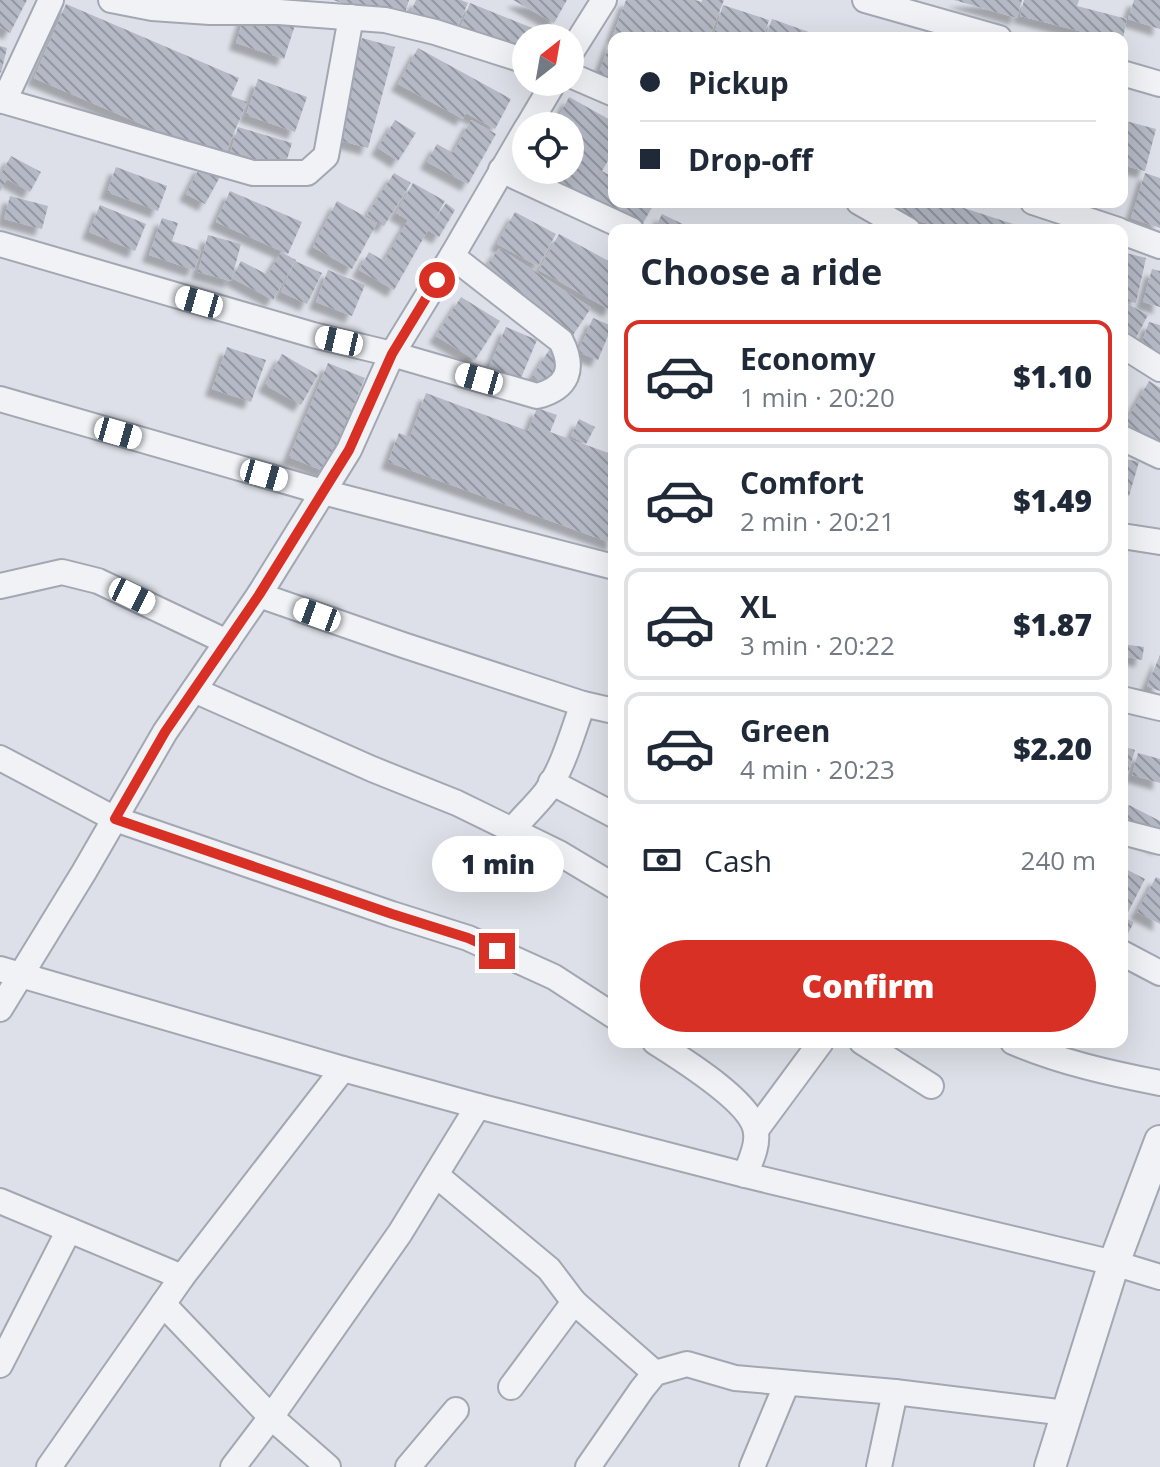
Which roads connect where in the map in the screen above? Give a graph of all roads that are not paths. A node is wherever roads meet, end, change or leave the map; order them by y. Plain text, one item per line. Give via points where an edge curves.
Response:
1 (51, 0) edge
2 (111, 0) edge
3 (604, 0) edge
4 (865, 0) edge
5 (922, 8) edge
6 (351, 17) junction
7 (584, 32) edge
8 (984, 32) edge
9 (512, 57) edge
10 (1128, 75) edge
11 (584, 81) edge
12 (1160, 84) edge
13 (608, 91) edge
14 (2, 100) edge
15 (512, 152) edge
16 (501, 170) junction
17 (870, 208) edge
18 (1051, 208) edge
19 (618, 224) edge
20 (898, 224) edge
21 (1099, 224) edge
22 (1128, 234) edge
23 (0, 244) edge
24 (1160, 246) edge
25 (452, 256) junction
26 (1128, 349) edge
27 (392, 354) junction
28 (1160, 369) edge
29 (0, 399) edge
30 (1128, 441) edge
31 (1160, 456) edge
32 (323, 492) junction
33 (1128, 537) edge
34 (1160, 542) edge
35 (608, 565) edge
36 (0, 586) edge
37 (259, 595) junction
38 (0, 599) edge
39 (227, 642) junction
40 (194, 690) junction
41 (1128, 700) edge
42 (583, 704) junction
43 (1160, 708) edge
44 (608, 710) edge
45 (0, 758) edge
46 (551, 782) junction
47 (608, 812) edge
48 (115, 819) junction
49 (512, 830) junction
50 (1128, 834) edge
51 (1160, 842) edge
52 (608, 882) edge
53 (1128, 956) edge
54 (10, 972) edge
55 (1160, 973) edge
56 (0, 1009) edge
57 (608, 1012) edge
58 (664, 1048) edge
59 (817, 1048) edge
60 (871, 1048) edge
61 (1029, 1048) edge
62 (343, 1069) junction
63 (1160, 1083) edge
64 (931, 1086) dead end
65 (478, 1106) junction
66 (756, 1130) junction
67 (1160, 1141) edge
68 (436, 1175) junction
69 (745, 1175) junction
70 (0, 1201) edge
71 (69, 1230) junction
72 (1114, 1263) junction
73 (182, 1277) junction
74 (1160, 1277) edge
75 (574, 1302) junction
76 (163, 1304) junction
77 (0, 1365) edge
78 (655, 1373) junction
79 (787, 1383) junction
80 (511, 1387) dead end
81 (895, 1392) junction
82 (456, 1410) dead end
83 (1066, 1413) junction
84 (271, 1417) junction
85 (49, 1467) edge
86 (233, 1467) edge
87 (328, 1467) edge
88 (408, 1467) edge
89 (588, 1467) edge
90 (752, 1467) edge
91 (879, 1467) edge
92 (1050, 1467) edge

1 - 14 street
2 - 6 street via 152,8
3 - 7 street
4 - 5 street
5 - 8 street
6 - 9 street via 435,32
6 - 14 street via 326,156 307,173 253,173
10 - 12 street
11 - 13 street
15 - 16 street
16 - 19 street
16 - 25 street
17 - 20 street
18 - 21 street
22 - 24 street
23 - 27 street
25 - 27 street
25 - 27 street via 561,341 569,366 564,379 554,392 537,396
26 - 28 street
27 - 32 street via 349,450
29 - 32 street
30 - 31 street
32 - 35 street
32 - 37 street
33 - 34 street
36 - 38 street
36 - 39 street via 62,572 98,581
37 - 39 street
37 - 42 street
39 - 40 street
40 - 48 street
40 - 49 street
41 - 43 street
42 - 44 street
42 - 46 street
45 - 48 street
46 - 47 street
46 - 49 street
48 - 54 street
48 - 57 street via 468,938 554,977
49 - 52 street
50 - 51 street
53 - 55 street
54 - 56 street
54 - 62 street
58 - 66 street via 740,1104
59 - 66 street
60 - 64 street
61 - 63 street
62 - 65 street
62 - 73 street
65 - 68 street
65 - 69 street
66 - 69 street
67 - 72 street
68 - 75 street via 549,1269
68 - 84 street
69 - 72 street
70 - 71 street
71 - 73 street
71 - 77 street
72 - 74 street
72 - 83 street
73 - 76 street
75 - 78 street
75 - 80 street
76 - 84 street
76 - 85 street
78 - 79 street via 687,1364 735,1378
78 - 89 street
79 - 81 street
79 - 90 street
81 - 83 street
81 - 91 street
82 - 88 street
83 - 92 street
84 - 86 street
84 - 87 street

